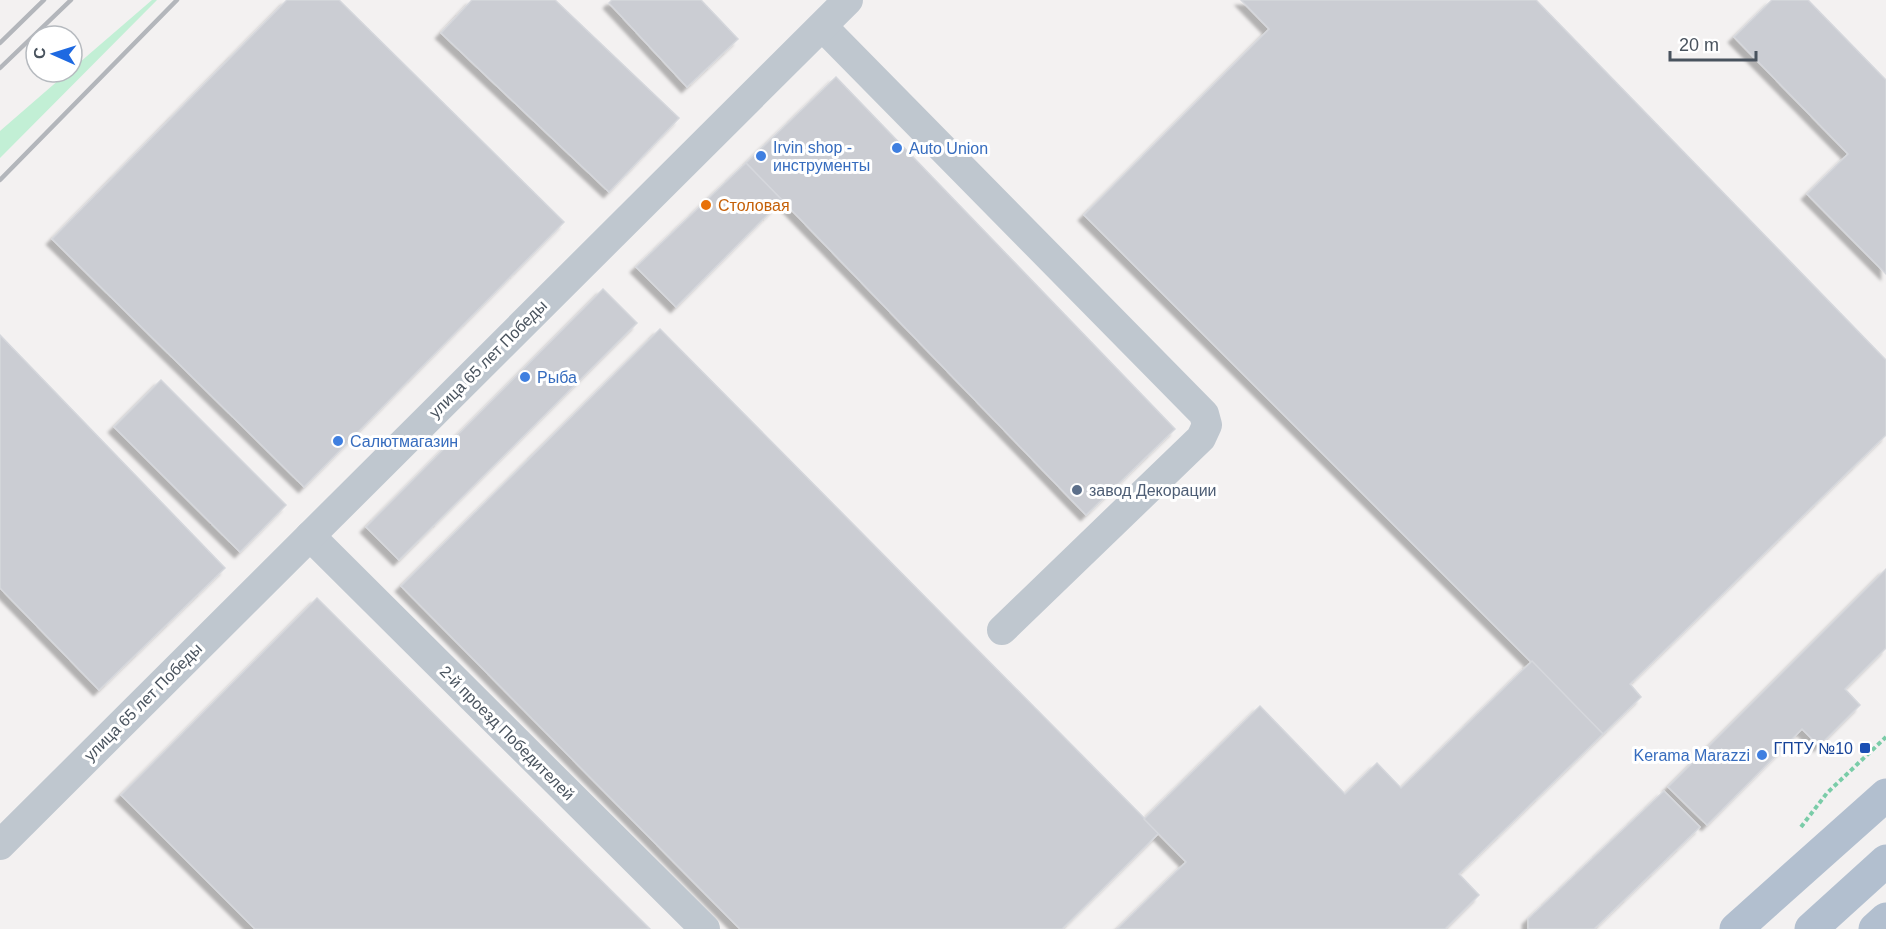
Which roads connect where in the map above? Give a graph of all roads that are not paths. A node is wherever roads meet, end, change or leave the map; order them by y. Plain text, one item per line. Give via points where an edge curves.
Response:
1 (848, 0) edge
2 (823, 27) junction
3 (310, 536) junction
4 (1002, 630) dead end
5 (1886, 795) edge
6 (0, 845) edge
7 (1886, 861) edge
8 (1886, 919) edge
9 (705, 929) edge
10 (1736, 929) edge
11 (1811, 929) edge
12 (1875, 929) edge

1 - 2 street, улица 65 лет Победы
2 - 3 street, улица 65 лет Победы
2 - 4 street via 1204,414 1207,425 1201,438
3 - 6 street, улица 65 лет Победы
3 - 9 street, 2-й проезд Победителей
5 - 10 main road
7 - 11 main road
8 - 12 main road

